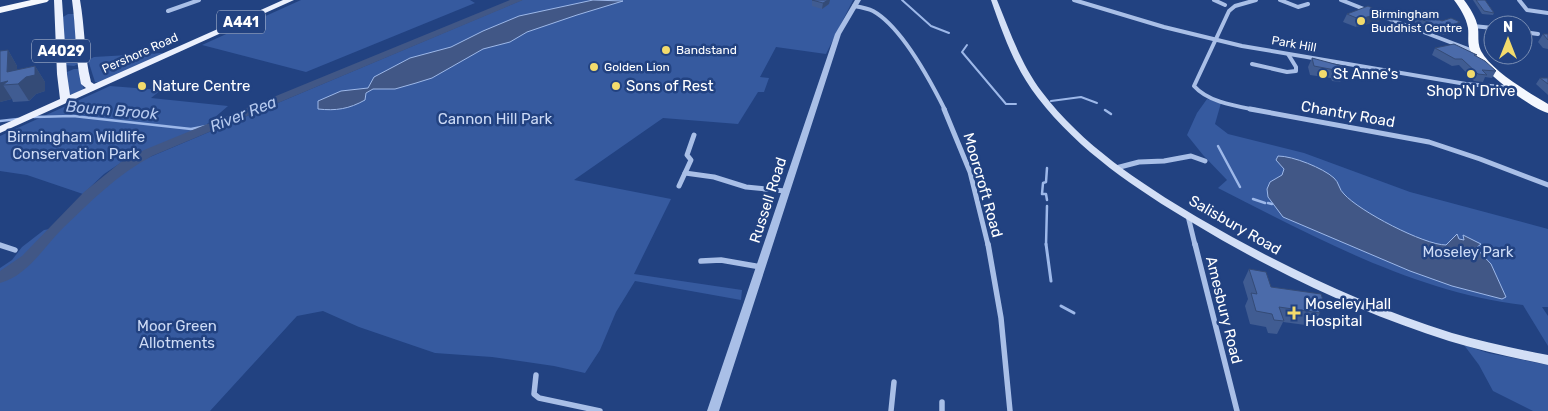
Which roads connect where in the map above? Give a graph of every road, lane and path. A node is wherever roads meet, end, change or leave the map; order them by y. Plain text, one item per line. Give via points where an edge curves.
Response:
1 (21, 0) edge
2 (44, 0) edge
3 (58, 0) edge
4 (76, 0) edge
5 (199, 0) edge
6 (290, 0) edge
7 (994, 0) edge
8 (1074, 0) edge
9 (1214, 0) edge
10 (1256, 0) edge
11 (1280, 0) edge
12 (1341, 0) edge
13 (1459, 0) edge
14 (1519, 0) edge
15 (856, 3) edge
16 (1308, 4) dead end
17 (0, 5) edge
18 (1225, 5) dead end
19 (0, 10) edge
20 (77, 11) junction
21 (168, 12) dead end
22 (1548, 13) edge
23 (58, 15) junction
24 (1473, 26) junction
25 (1483, 27) edge
26 (1533, 33) edge
27 (1538, 34) dead end
28 (1216, 40) junction
29 (1476, 52) junction
30 (1288, 54) junction
31 (1252, 64) dead end
32 (82, 66) junction
33 (62, 70) junction
34 (95, 88) junction
35 (1515, 88) junction
36 (66, 101) junction
37 (1542, 102) edge
38 (1548, 109) edge
39 (0, 130) edge
40 (694, 134) dead end
41 (1205, 161) dead end
42 (1116, 168) junction
43 (685, 173) junction
44 (1548, 185) edge
45 (679, 186) dead end
46 (785, 191) junction
47 (1188, 216) junction
48 (0, 244) edge
49 (15, 250) dead end
50 (700, 261) dead end
51 (761, 267) junction
52 (1548, 360) edge
53 (536, 375) dead end
54 (894, 382) dead end
55 (942, 402) dead end
56 (600, 411) edge
57 (713, 411) edge
58 (891, 411) edge
59 (942, 411) edge
60 (1010, 411) edge
61 (1237, 411) edge

1 - 17 highway
2 - 19 highway
3 - 23 main road, A4029
4 - 20 main road, A4029
5 - 21 street
6 - 34 main road, Pershore Road / A441
7 - 42 main road, Salisbury Road via 1022,68 1040,96 1071,129
8 - 28 street, Park Hill
9 - 18 street
10 - 28 street via 1235,6 1230,11
11 - 16 street via 1298,7
12 - 29 street
13 - 24 highway
14 - 22 street via 1527,10
15 - 46 street, Russell Road via 836,42
15 - 60 street, Moorcroft Road via 872,10 900,38 932,83 952,126 968,169 988,248
20 - 23 main road
20 - 32 main road, A4029
23 - 33 main road, A4029
24 - 25 street
24 - 29 highway
26 - 27 street
28 - 30 street, Park Hill
28 - 44 street, Chantry Road via 1194,86 1206,96 1276,114 1412,138
29 - 35 highway
30 - 31 street via 1296,71
30 - 35 street, Park Hill via 1497,88
32 - 33 main road
32 - 34 main road, A4029 via 86,84
33 - 36 main road, A4029
34 - 36 main road, Pershore Road / A441
35 - 37 highway
36 - 39 main road, Pershore Road / A441
37 - 38 highway
40 - 43 street via 687,155 691,160
41 - 42 street via 1192,156
42 - 47 main road, Salisbury Road
43 - 45 street
43 - 46 street via 714,177 746,187
46 - 51 street, Russell Road
47 - 52 main road, Salisbury Road via 1302,280 1393,318 1455,338
47 - 61 street, Amesbury Road
48 - 49 street
50 - 51 street via 721,260
51 - 57 street, Russell Road
53 - 56 street via 534,394 539,398
54 - 58 street
55 - 59 street

